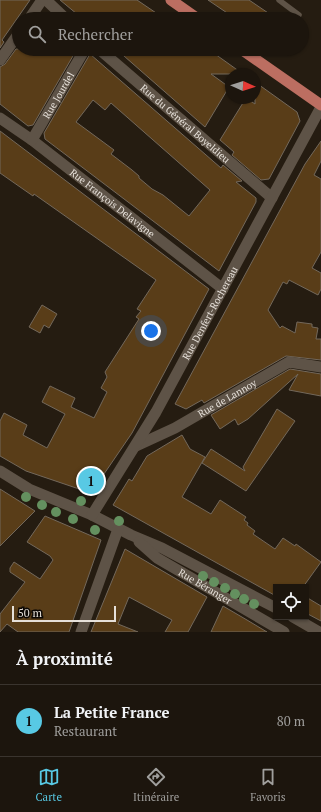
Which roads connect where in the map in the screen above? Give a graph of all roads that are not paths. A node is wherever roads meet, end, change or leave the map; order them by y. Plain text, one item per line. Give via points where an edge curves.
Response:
1 (42, 0) edge
2 (46, 0) edge
3 (172, 0) edge
4 (278, 0) edge
5 (34, 12) edge
6 (59, 12) edge
7 (188, 12) edge
8 (295, 12) edge
9 (12, 43) edge
10 (81, 56) edge
11 (107, 56) edge
12 (251, 56) edge
13 (0, 60) edge
14 (321, 106) edge
15 (0, 118) edge
16 (32, 140) junction
17 (272, 198) junction
18 (223, 289) junction
19 (321, 367) edge
20 (136, 446) junction
21 (0, 471) edge
22 (92, 515) junction
23 (118, 529) junction
24 (131, 535) junction
25 (273, 606) edge
26 (298, 620) edge
27 (81, 632) edge
28 (284, 632) edge
29 (319, 632) edge

1 - 5 street
2 - 6 street
3 - 7 main road
4 - 8 lane
9 - 13 street
10 - 16 street, Rue Jourdel
11 - 17 street, Rue du Général Boyeldieu
12 - 14 main road
14 - 17 street, Rue Denfert-Rochereau
15 - 16 street, Rue François Delavigne
16 - 18 street, Rue François Delavigne
17 - 18 street, Rue Denfert-Rochereau
18 - 20 street, Rue Denfert-Rochereau
19 - 20 street, Rue de Lannoy via 289,362 175,428
20 - 22 street, Rue Denfert-Rochereau
21 - 22 street, Rue Béranger via 29,489
22 - 23 street, Rue Béranger
23 - 24 street, Rue Béranger
23 - 27 street
24 - 25 street, Rue Béranger via 162,548
24 - 28 street, Rue Béranger via 157,558
26 - 29 street

